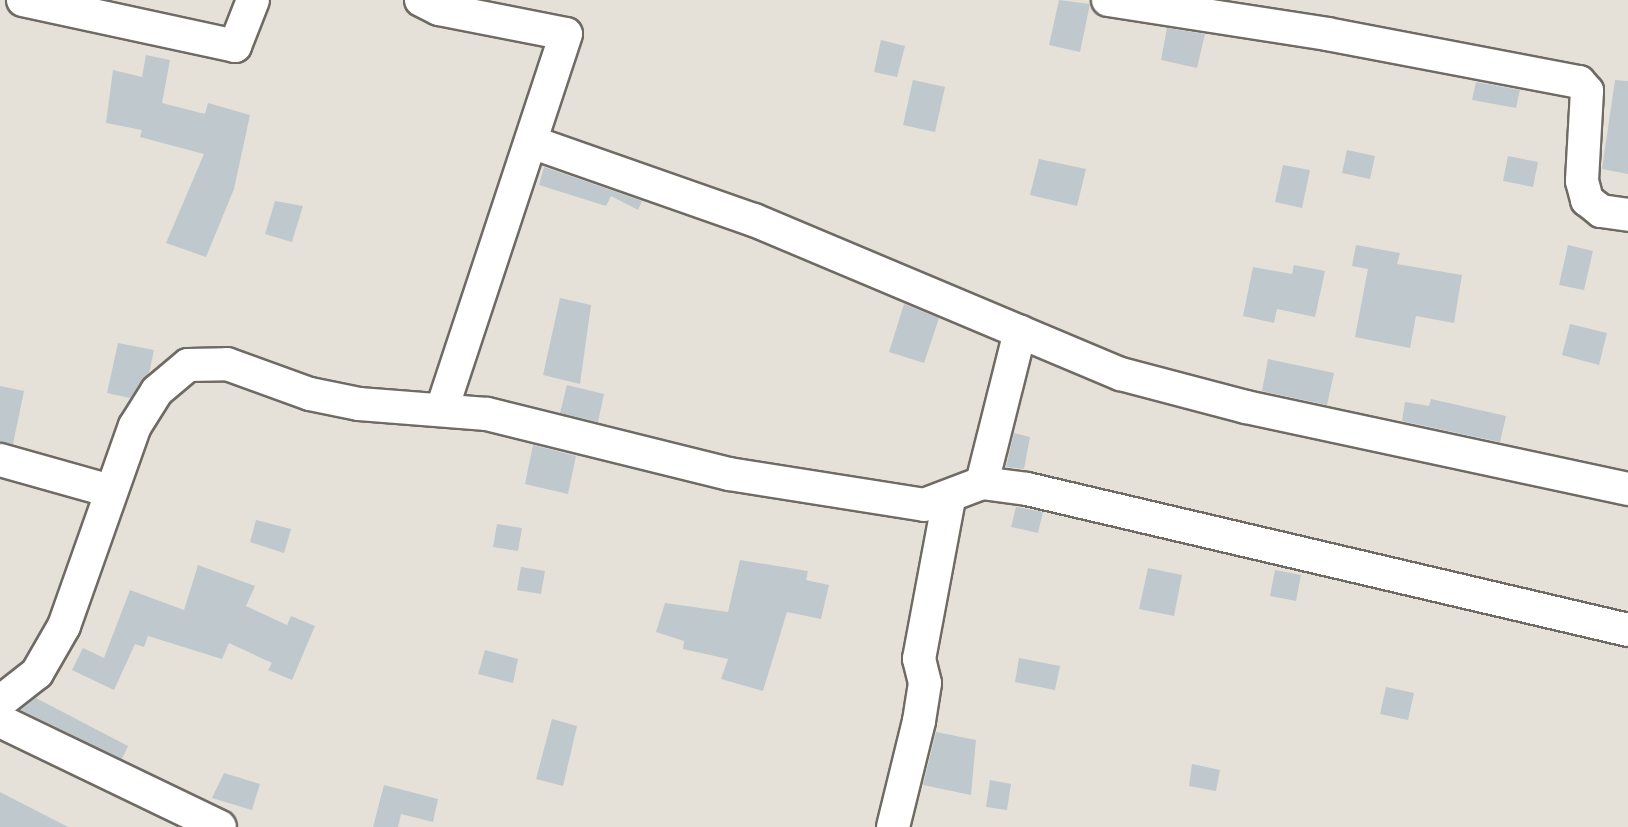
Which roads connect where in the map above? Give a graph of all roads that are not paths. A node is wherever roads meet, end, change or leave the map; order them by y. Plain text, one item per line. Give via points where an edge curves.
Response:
1 (23, 0) edge
2 (253, 0) edge
3 (421, 0) edge
4 (1108, 0) edge
5 (531, 142) junction
6 (1628, 215) edge
7 (1020, 332) junction
8 (442, 410) junction
9 (0, 460) edge
10 (982, 483) junction
11 (1628, 489) edge
12 (110, 491) junction
13 (949, 499) junction
14 (1628, 630) edge
15 (0, 702) edge
16 (0, 721) edge
17 (220, 827) edge
18 (893, 827) edge

1 - 2 street via 218,46 235,46
3 - 5 street via 439,9 566,34
4 - 6 street via 1314,31 1579,82 1587,91 1582,181 1587,200 1601,211
5 - 7 street via 766,225
5 - 8 street
7 - 10 street
7 - 11 street via 1073,357 1193,394
8 - 12 street via 359,404 310,394 227,364 188,365 157,391 135,426
8 - 13 street via 487,414 729,474 924,505
9 - 12 street
10 - 13 street
10 - 14 street via 1121,508 1320,561
12 - 15 street via 64,626 37,673
13 - 18 street via 919,659 925,683 919,721
16 - 17 street

